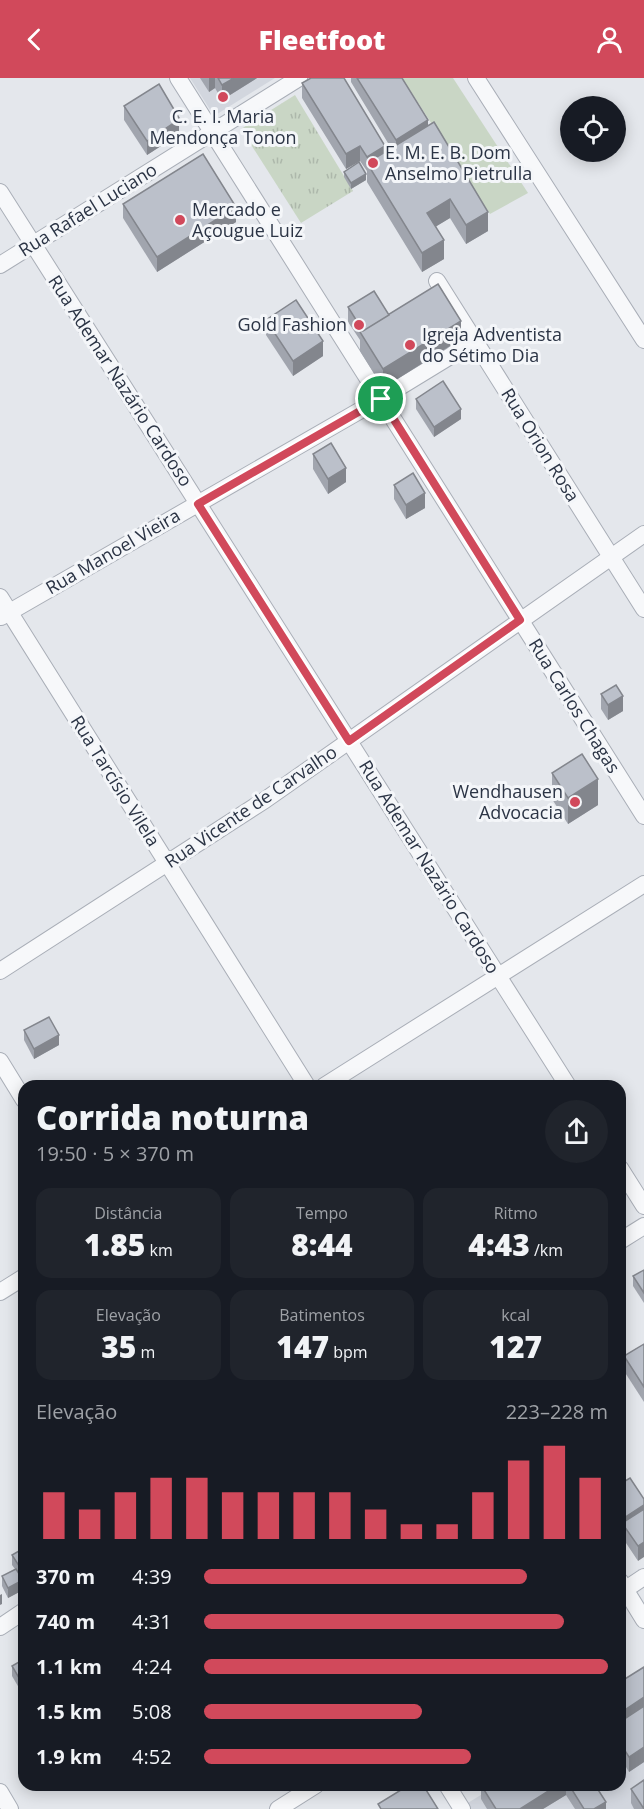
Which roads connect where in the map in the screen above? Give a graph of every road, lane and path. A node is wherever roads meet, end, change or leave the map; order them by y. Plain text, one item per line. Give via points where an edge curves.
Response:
1 (178, 78) edge
2 (299, 78) edge
3 (476, 78) edge
4 (212, 132) junction
5 (0, 192) edge
6 (33, 244) junction
7 (0, 265) edge
8 (437, 281) dead end
9 (644, 340) edge
10 (475, 341) junction
11 (381, 399) junction
12 (198, 504) junction
13 (644, 534) edge
14 (611, 557) junction
15 (0, 597) edge
16 (644, 609) edge
17 (4, 615) edge
18 (520, 620) junction
19 (349, 741) junction
20 (644, 816) edge
21 (167, 864) junction
22 (644, 884) edge
23 (0, 971) edge
24 (498, 976) junction
25 (0, 1061) edge
26 (304, 1080) edge
27 (333, 1080) edge
28 (564, 1080) edge
29 (18, 1090) edge
30 (626, 1178) edge
31 (644, 1206) edge
32 (644, 1226) edge
33 (626, 1237) edge
34 (18, 1281) edge
35 (0, 1292) edge
36 (644, 1577) edge
37 (626, 1586) edge
38 (626, 1595) edge
39 (18, 1615) edge
40 (644, 1620) edge
41 (0, 1627) edge
42 (306, 1791) edge
43 (451, 1791) edge
44 (0, 1792) edge
45 (10, 1809) edge
46 (278, 1809) edge
47 (462, 1809) edge

1 - 4 street, Rua Carlos Chagas
2 - 4 street, Rua Rafael Luciano
3 - 9 street
4 - 6 street, Rua Rafael Luciano
4 - 11 street, Rua Carlos Chagas
5 - 6 street, Rua Ademar Nazário Cardoso
6 - 7 street, Rua Rafael Luciano
6 - 12 street, Rua Ademar Nazário Cardoso
8 - 10 street, Rua Orion Rosa
10 - 11 street, Rua Manoel Vieira
10 - 14 street, Rua Orion Rosa
11 - 12 street, Rua Manoel Vieira
11 - 18 street, Rua Carlos Chagas
12 - 17 street, Rua Manoel Vieira
12 - 19 street, Rua Ademar Nazário Cardoso
13 - 14 street, Rua Vicente de Carvalho
14 - 16 street, Rua Orion Rosa
14 - 18 street, Rua Vicente de Carvalho
15 - 17 street, Rua Tarcísio Vilela
17 - 21 street, Rua Tarcísio Vilela
18 - 19 street, Rua Vicente de Carvalho
18 - 20 street, Rua Carlos Chagas
19 - 21 street, Rua Vicente de Carvalho
19 - 24 street, Rua Ademar Nazário Cardoso
21 - 23 street, Rua Vicente de Carvalho
21 - 26 street, Rua Tarcísio Vilela
22 - 24 street
24 - 27 street
24 - 28 street, Rua Ademar Nazário Cardoso
25 - 29 street
30 - 31 street
32 - 33 street
34 - 35 street
36 - 37 street
38 - 40 street
39 - 41 street
42 - 46 street
43 - 47 street
44 - 45 street

